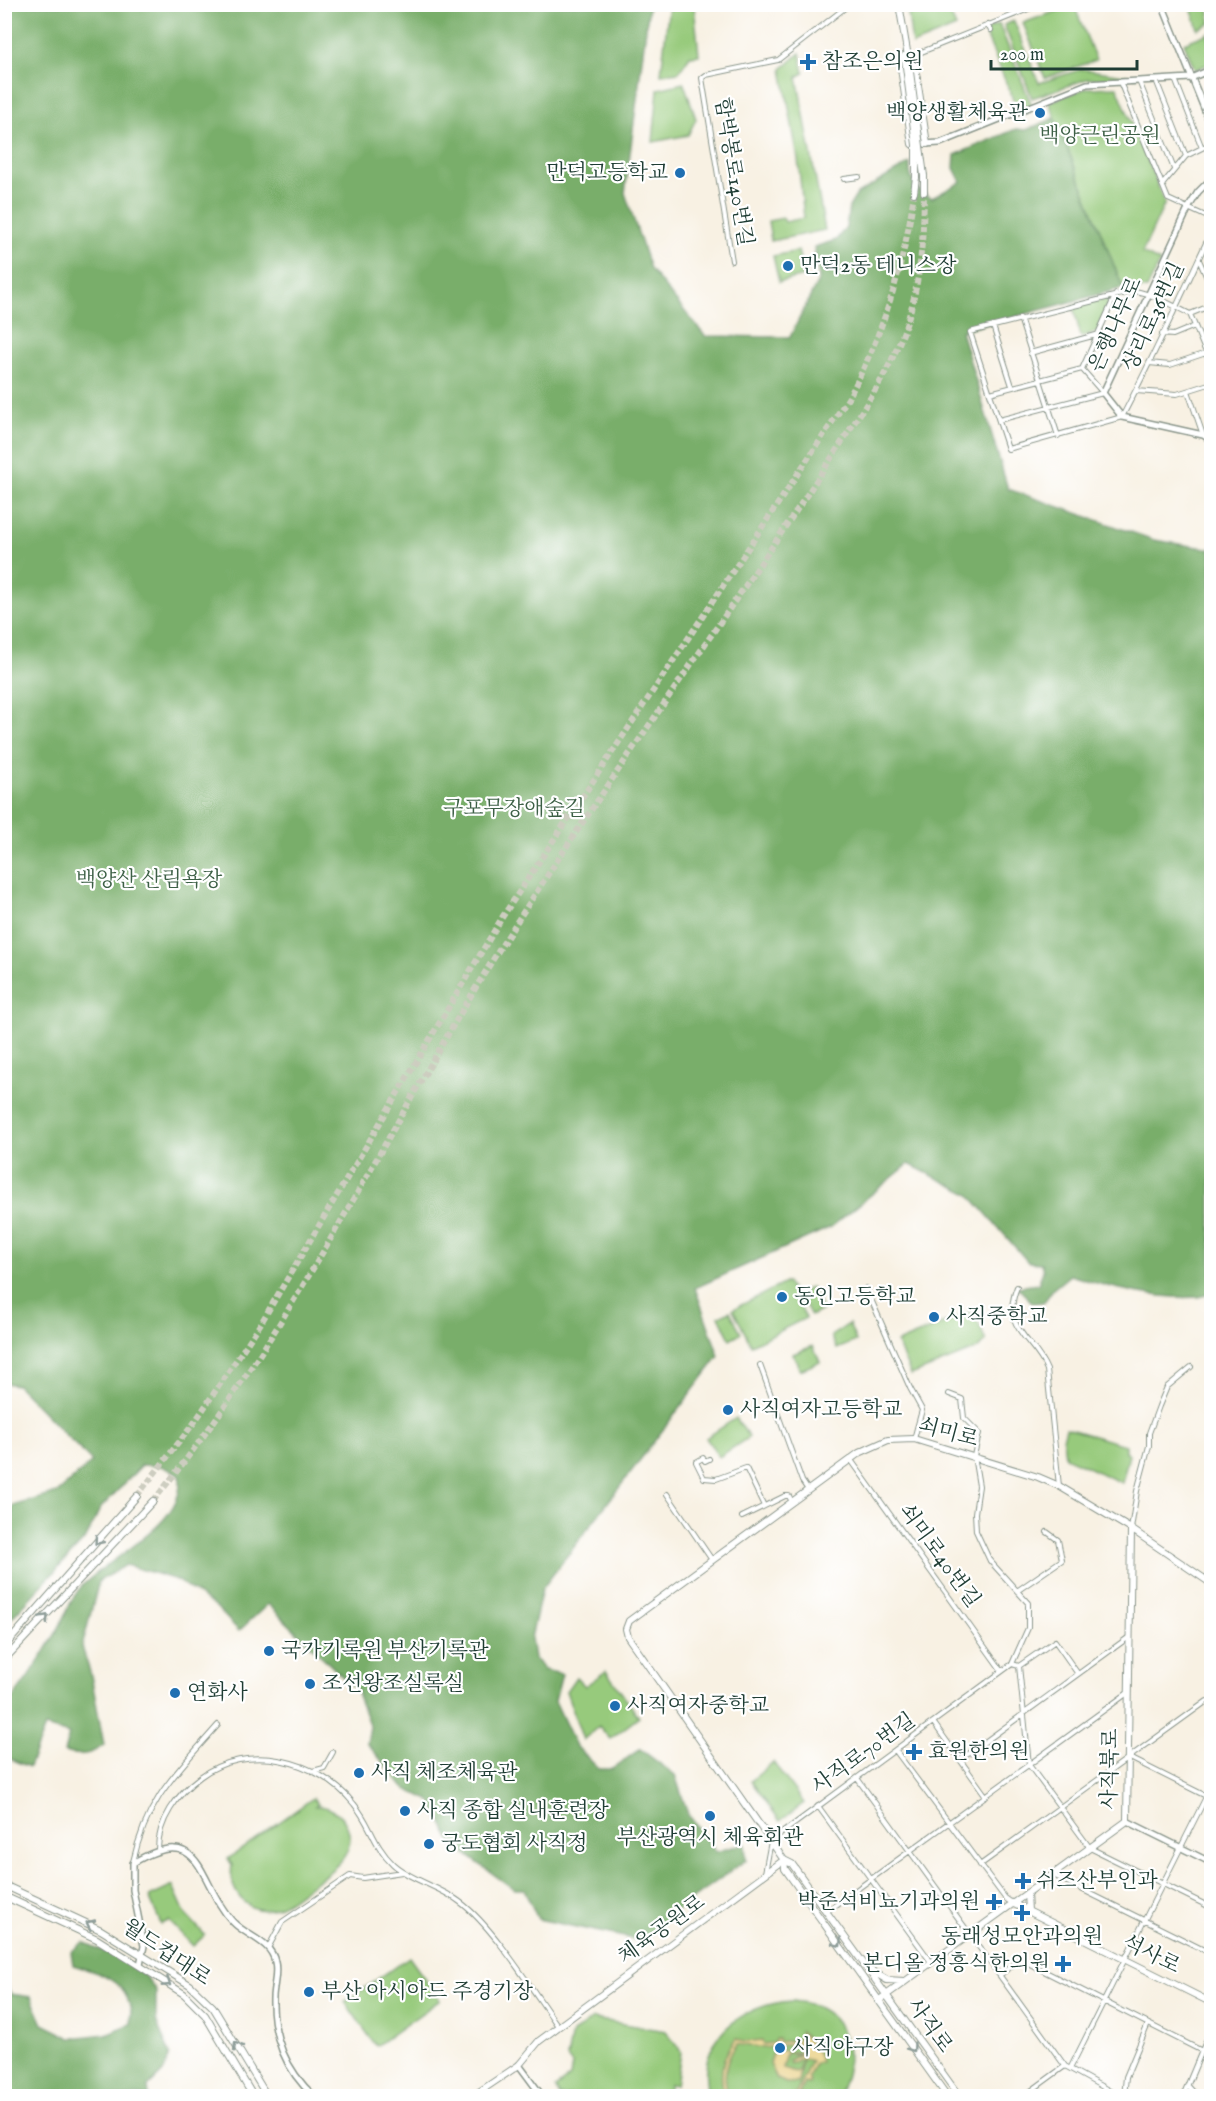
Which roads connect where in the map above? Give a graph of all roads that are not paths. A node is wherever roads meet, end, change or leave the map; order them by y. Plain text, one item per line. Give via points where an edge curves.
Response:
1 (850, 4) edge
2 (898, 4) edge
3 (1041, 4) edge
4 (1162, 4) edge
5 (988, 24) junction
6 (991, 30) dead end
7 (907, 58) junction
8 (1212, 69) edge
9 (1191, 78) junction
10 (1174, 79) junction
11 (1156, 80) junction
12 (1139, 81) junction
13 (1120, 82) junction
14 (1212, 128) edge
15 (1212, 143) edge
16 (912, 144) joint
17 (927, 144) junction
18 (1202, 148) junction
19 (1186, 156) junction
20 (1174, 169) junction
21 (859, 177) dead end
22 (1212, 178) edge
23 (844, 179) dead end
24 (1161, 185) junction
25 (924, 192) tunnel mouth
26 (914, 193) tunnel mouth
27 (1189, 207) junction
28 (1212, 219) edge
29 (1212, 230) edge
30 (1198, 259) junction
31 (732, 261) dead end
32 (1212, 289) edge
33 (1116, 294) junction
34 (1148, 294) junction
35 (1212, 305) edge
36 (1174, 306) junction
37 (1190, 314) junction
38 (1020, 318) junction
39 (993, 326) junction
40 (1195, 326) junction
41 (1162, 334) junction
42 (1097, 335) junction
43 (1030, 353) junction
44 (1206, 353) junction
45 (1149, 363) junction
46 (1212, 368) edge
47 (1082, 369) junction
48 (1039, 380) junction
49 (1212, 383) edge
50 (1012, 386) junction
51 (1136, 391) junction
52 (1188, 391) junction
53 (990, 393) junction
54 (1103, 393) junction
55 (1048, 407) junction
56 (1122, 417) junction
57 (999, 420) junction
58 (1203, 435) junction
59 (1058, 436) junction
60 (1212, 441) edge
61 (1017, 1287) dead end
62 (866, 1288) dead end
63 (760, 1365) dead end
64 (1191, 1367) dead end
65 (949, 1394) dead end
66 (914, 1438) junction
67 (974, 1456) junction
68 (709, 1459) dead end
69 (850, 1459) junction
70 (1059, 1486) junction
71 (808, 1490) junction
72 (667, 1494) dead end
73 (136, 1496) tunnel mouth
74 (153, 1501) tunnel mouth
75 (792, 1502) junction
76 (764, 1506) junction
77 (742, 1517) dead end
78 (1131, 1529) junction
79 (1047, 1532) dead end
80 (712, 1560) junction
81 (1212, 1584) edge
82 (1017, 1591) junction
83 (629, 1621) joint
84 (1129, 1636) junction
85 (4, 1647) edge
86 (4, 1660) edge
87 (1011, 1664) junction
88 (1019, 1666) junction
89 (1002, 1671) junction
90 (1078, 1674) junction
91 (1129, 1692) junction
92 (1212, 1703) edge
93 (1024, 1713) junction
94 (933, 1722) junction
95 (218, 1725) dead end
96 (895, 1750) junction
97 (333, 1752) dead end
98 (1128, 1757) junction
99 (960, 1760) junction
100 (1029, 1765) junction
101 (313, 1772) junction
102 (857, 1778) junction
103 (986, 1796) junction
104 (1206, 1797) junction
105 (1212, 1799) edge
106 (818, 1806) junction
107 (1060, 1806) junction
108 (1127, 1821) junction
109 (948, 1823) junction
110 (771, 1841) junction
111 (1090, 1848) junction
112 (1181, 1848) junction
113 (158, 1849) junction
114 (910, 1851) junction
115 (784, 1860) junction
116 (133, 1863) junction
117 (1212, 1863) edge
118 (980, 1865) junction
119 (402, 1872) junction
120 (765, 1874) junction
121 (1052, 1874) junction
122 (871, 1880) junction
123 (1162, 1883) junction
124 (4, 1885) edge
125 (1027, 1893) junction
126 (4, 1896) edge
127 (1012, 1903) junction
128 (1212, 1908) edge
129 (827, 1911) junction
130 (1028, 1911) junction
131 (1144, 1920) junction
132 (970, 1933) junction
133 (268, 1948) junction
134 (1212, 1954) edge
135 (143, 1955) junction
136 (1123, 1959) junction
137 (931, 1962) junction
138 (140, 1965) junction
139 (866, 1966) junction
140 (1000, 1975) junction
141 (904, 1981) junction
142 (886, 1995) junction
143 (1103, 2000) junction
144 (878, 2001) junction
145 (1212, 2003) edge
146 (1148, 2024) junction
147 (558, 2026) junction
148 (1212, 2027) edge
149 (1201, 2050) junction
150 (1212, 2056) edge
151 (519, 2065) junction
152 (1065, 2066) junction
153 (1071, 2067) junction
154 (1188, 2085) junction
155 (253, 2097) edge
156 (267, 2097) edge
157 (314, 2097) edge
158 (473, 2097) edge
159 (542, 2097) edge
160 (947, 2097) edge
161 (959, 2097) edge
162 (1024, 2097) edge
163 (1119, 2097) edge
164 (1124, 2097) edge
165 (1183, 2097) edge
166 (1197, 2097) edge

1 - 31 street, 함박봉로140번길 via 778,60 702,78
2 - 7 main road
3 - 5 street
4 - 9 street
5 - 6 street
5 - 7 street
7 - 16 main road via 901,68
7 - 17 main road via 915,66
7 - 25 main road, bridge
7 - 26 main road, bridge via 914,129
8 - 9 street
9 - 10 street
9 - 14 street
10 - 11 street
10 - 18 street
11 - 12 street
11 - 19 street
12 - 13 street
12 - 20 street
13 - 17 street via 1087,84 960,135
13 - 24 street
15 - 18 street
16 - 17 street
18 - 19 street
19 - 20 street
20 - 24 street
21 - 23 street
22 - 27 street, 은행나무로
24 - 27 street via 1168,199
27 - 28 street
27 - 34 street, 은행나무로
29 - 30 street, 상리로36번길
30 - 32 street
30 - 36 street, 상리로36번길
33 - 34 street
33 - 38 street
33 - 42 street
34 - 36 street
34 - 54 street, 은행나무로
35 - 37 street
36 - 37 street
36 - 41 street, 상리로36번길
37 - 40 street
38 - 39 street
38 - 43 street
39 - 50 street
39 - 53 street via 970,332
40 - 41 street via 1173,335
40 - 44 street
41 - 45 street, 상리로36번길
42 - 43 street
42 - 47 street
43 - 48 street
44 - 45 street via 1170,365
44 - 46 street
45 - 51 street, 상리로36번길
47 - 48 street
47 - 54 street
48 - 50 street
48 - 55 street
49 - 52 street
50 - 53 street
51 - 52 street
51 - 56 street, 상리로36번길
52 - 58 street
53 - 57 street
54 - 55 street, 은행나무로
54 - 56 street
55 - 57 street, 은행나무로
55 - 59 street
56 - 58 street
56 - 59 street
57 - 59 street via 1008,449
58 - 60 street
61 - 70 street via 1012,1299 1018,1332 1042,1357 1047,1370
62 - 66 street via 922,1410
63 - 71 street
64 - 78 street via 1167,1387 1149,1433
65 - 67 street via 962,1399 964,1418 979,1433
66 - 67 main road, 쇠미로
66 - 69 main road, 쇠미로 via 888,1440
67 - 70 main road, 쇠미로
67 - 82 street via 979,1485 976,1532 990,1561
68 - 76 street via 696,1462 700,1474 710,1480 746,1468
69 - 71 main road, 쇠미로
69 - 89 street, 쇠미로40번길
70 - 78 main road, 쇠미로
71 - 75 main road, 쇠미로
72 - 80 street
73 -> 85 main road
86 -> 74 main road
75 - 76 street via 785,1496
75 - 80 main road, 쇠미로
76 - 77 street
78 - 81 main road, 쇠미로
78 - 84 main road, 사직북로
79 - 82 street via 1058,1540 1062,1560
80 - 83 main road, 쇠미로
82 - 87 street via 1028,1603 1030,1615 1022,1644
83 - 110 main road, 사직로 via 628,1637
84 - 90 street
84 - 91 main road, 사직북로
87 - 88 street
87 - 89 street, 사직로70번길
88 - 90 street via 1055,1641
88 - 93 street
89 - 94 street, 사직로70번길
90 - 93 street
91 - 98 main road, 사직북로
91 - 100 street
92 - 98 street via 1207,1701
93 - 99 street
93 - 100 street
94 - 96 street, 사직로70번길
94 - 99 street
95 - 116 street via 157,1797 143,1824
96 - 102 street, 사직로70번길
96 - 109 street
97 - 101 street via 324,1767
98 - 104 street
98 - 107 street
98 - 108 main road, 사직북로
99 - 103 street
100 - 103 street
100 - 107 street
101 - 113 street via 287,1761 262,1758 213,1769 185,1789 172,1807 161,1829
101 - 119 street via 352,1801 375,1844
102 - 106 street, 사직로70번길
102 - 114 street
103 - 109 street
104 - 105 street
104 - 112 street
106 - 110 street, 사직로70번길
106 - 122 street
107 - 111 street
107 - 118 street
108 - 111 main road, 사직북로
108 - 112 street
109 - 114 street
109 - 118 street
110 - 115 main road, 사직로
110 - 120 street
111 - 121 main road, 사직북로
111 - 123 street
112 - 117 street
112 - 123 street
113 - 116 street
113 - 133 street via 175,1850 199,1863 224,1911
114 - 122 street
114 - 132 street
115 - 120 main road, 체육공원로
115 - 129 main road, 사직로 via 792,1864
115 -> 144 main road, 사직로 via 785,1869
116 - 135 street
118 - 127 street
119 - 133 street via 350,1876 282,1922
119 - 147 street via 437,1886 471,1911
120 - 147 main road, 체육공원로
121 - 125 main road, 사직북로
121 - 131 street
122 - 129 street
122 - 137 street
123 - 128 street
123 - 131 street
135 -> 124 main road, 월드컵대로 via 101,1930
125 - 127 main road, 사직북로
125 - 130 main road
126 - 138 main road, 월드컵대로 via 97,1939
127 - 130 main road, 석사로
127 - 132 main road, 사직북로
129 - 139 main road, 사직로
130 - 136 main road, 석사로
131 - 134 street
131 - 136 street
132 - 137 main road, 사직북로
132 - 140 street
133 - 157 street via 276,1962 273,2016 277,2036 289,2065
135 - 138 street
156 -> 135 main road, 월드컵대로 via 213,2007 190,1985
136 - 143 street
136 - 145 main road, 석사로
137 - 141 main road, 사직북로
138 -> 155 main road, 월드컵대로 via 184,1994 205,2015
139 - 141 main road via 887,1980
139 - 142 main road, 사직로
140 - 143 street via 1020,1959
140 - 152 street
141 - 142 main road, 사직북로
142 - 144 main road, 사직북로
142 - 161 main road, 사직로
143 - 146 street
143 - 153 street
144 -> 160 main road, 사직로
146 - 149 street
146 - 164 street via 1126,2077
147 - 151 main road, 체육공원로
148 - 149 street
149 - 150 street
149 - 154 street
151 - 158 main road, 체육공원로
151 - 159 street
152 - 153 street
152 - 162 street
153 - 163 street
154 - 165 street
154 - 166 street

